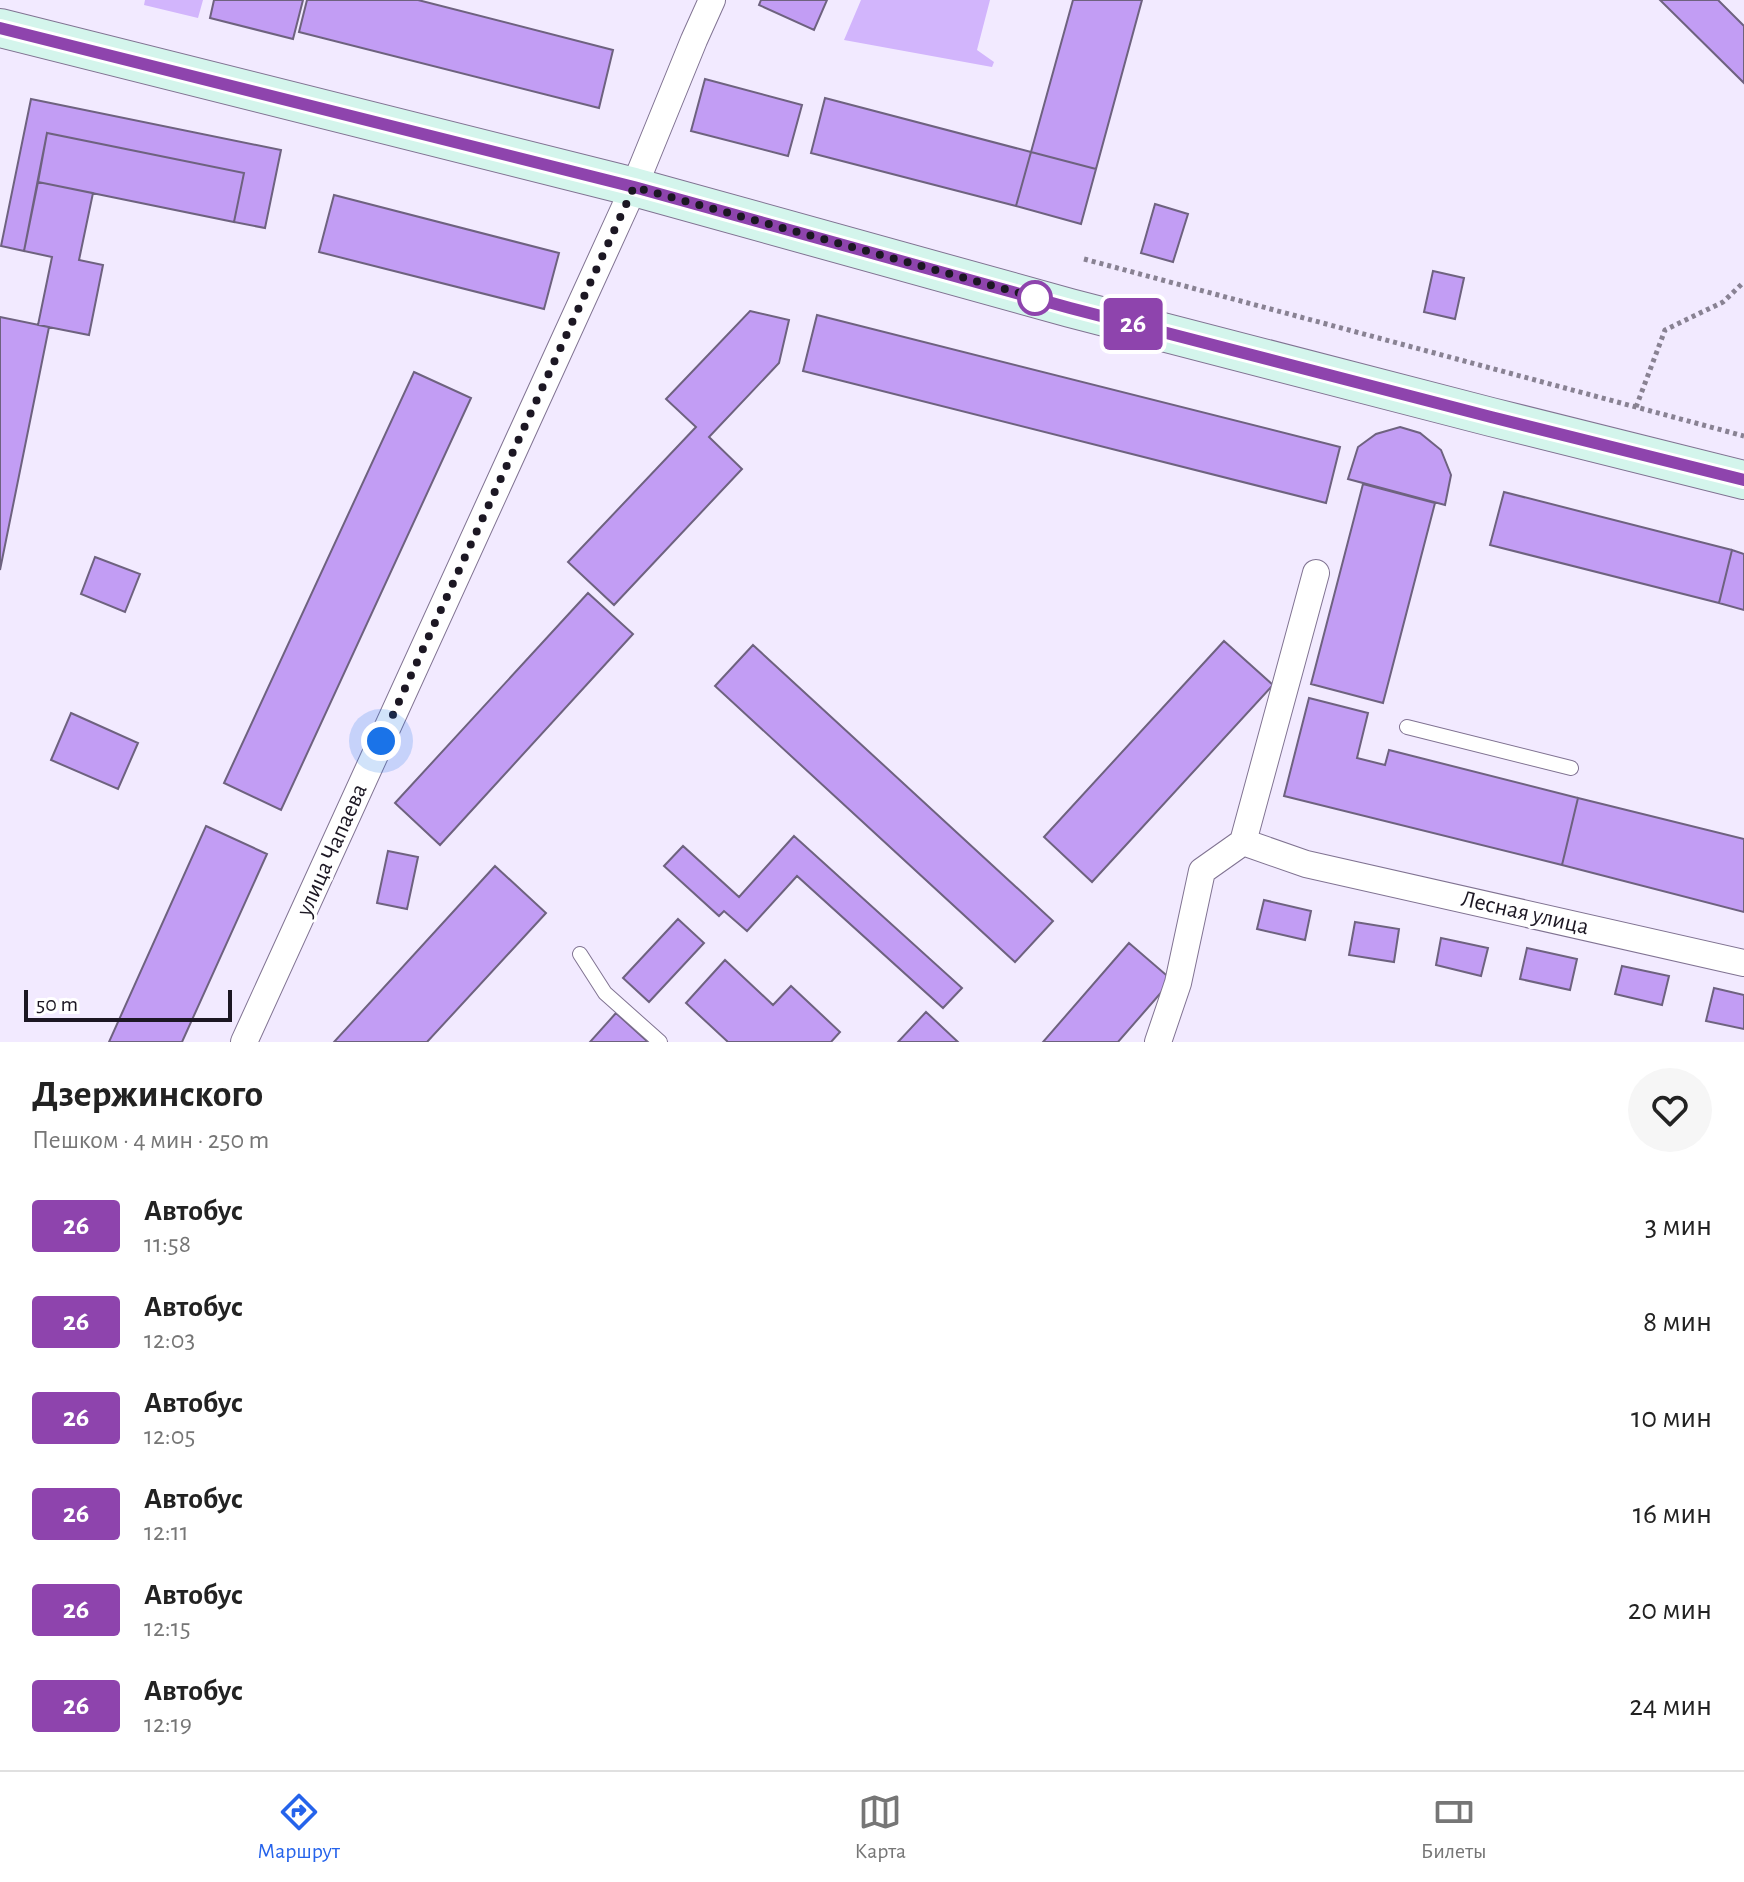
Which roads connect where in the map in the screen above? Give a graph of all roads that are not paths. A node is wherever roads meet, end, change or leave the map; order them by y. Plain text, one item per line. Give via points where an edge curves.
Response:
1 (712, 0) edge
2 (0, 28) edge
3 (634, 187) junction
4 (1744, 480) edge
5 (1316, 573) dead end
6 (1407, 727) dead end
7 (1571, 768) dead end
8 (1243, 842) junction
9 (580, 954) dead end
10 (1744, 963) edge
11 (244, 1042) edge
12 (660, 1042) edge
13 (1158, 1042) edge

1 - 3 street, улица Чапаева
2 - 3 main road
3 - 4 main road via 1070,308
3 - 11 street, улица Чапаева
5 - 8 street
6 - 7 lane
8 - 10 street, Лесная улица via 1306,864
8 - 13 street via 1202,871 1178,983
9 - 12 lane via 605,993

